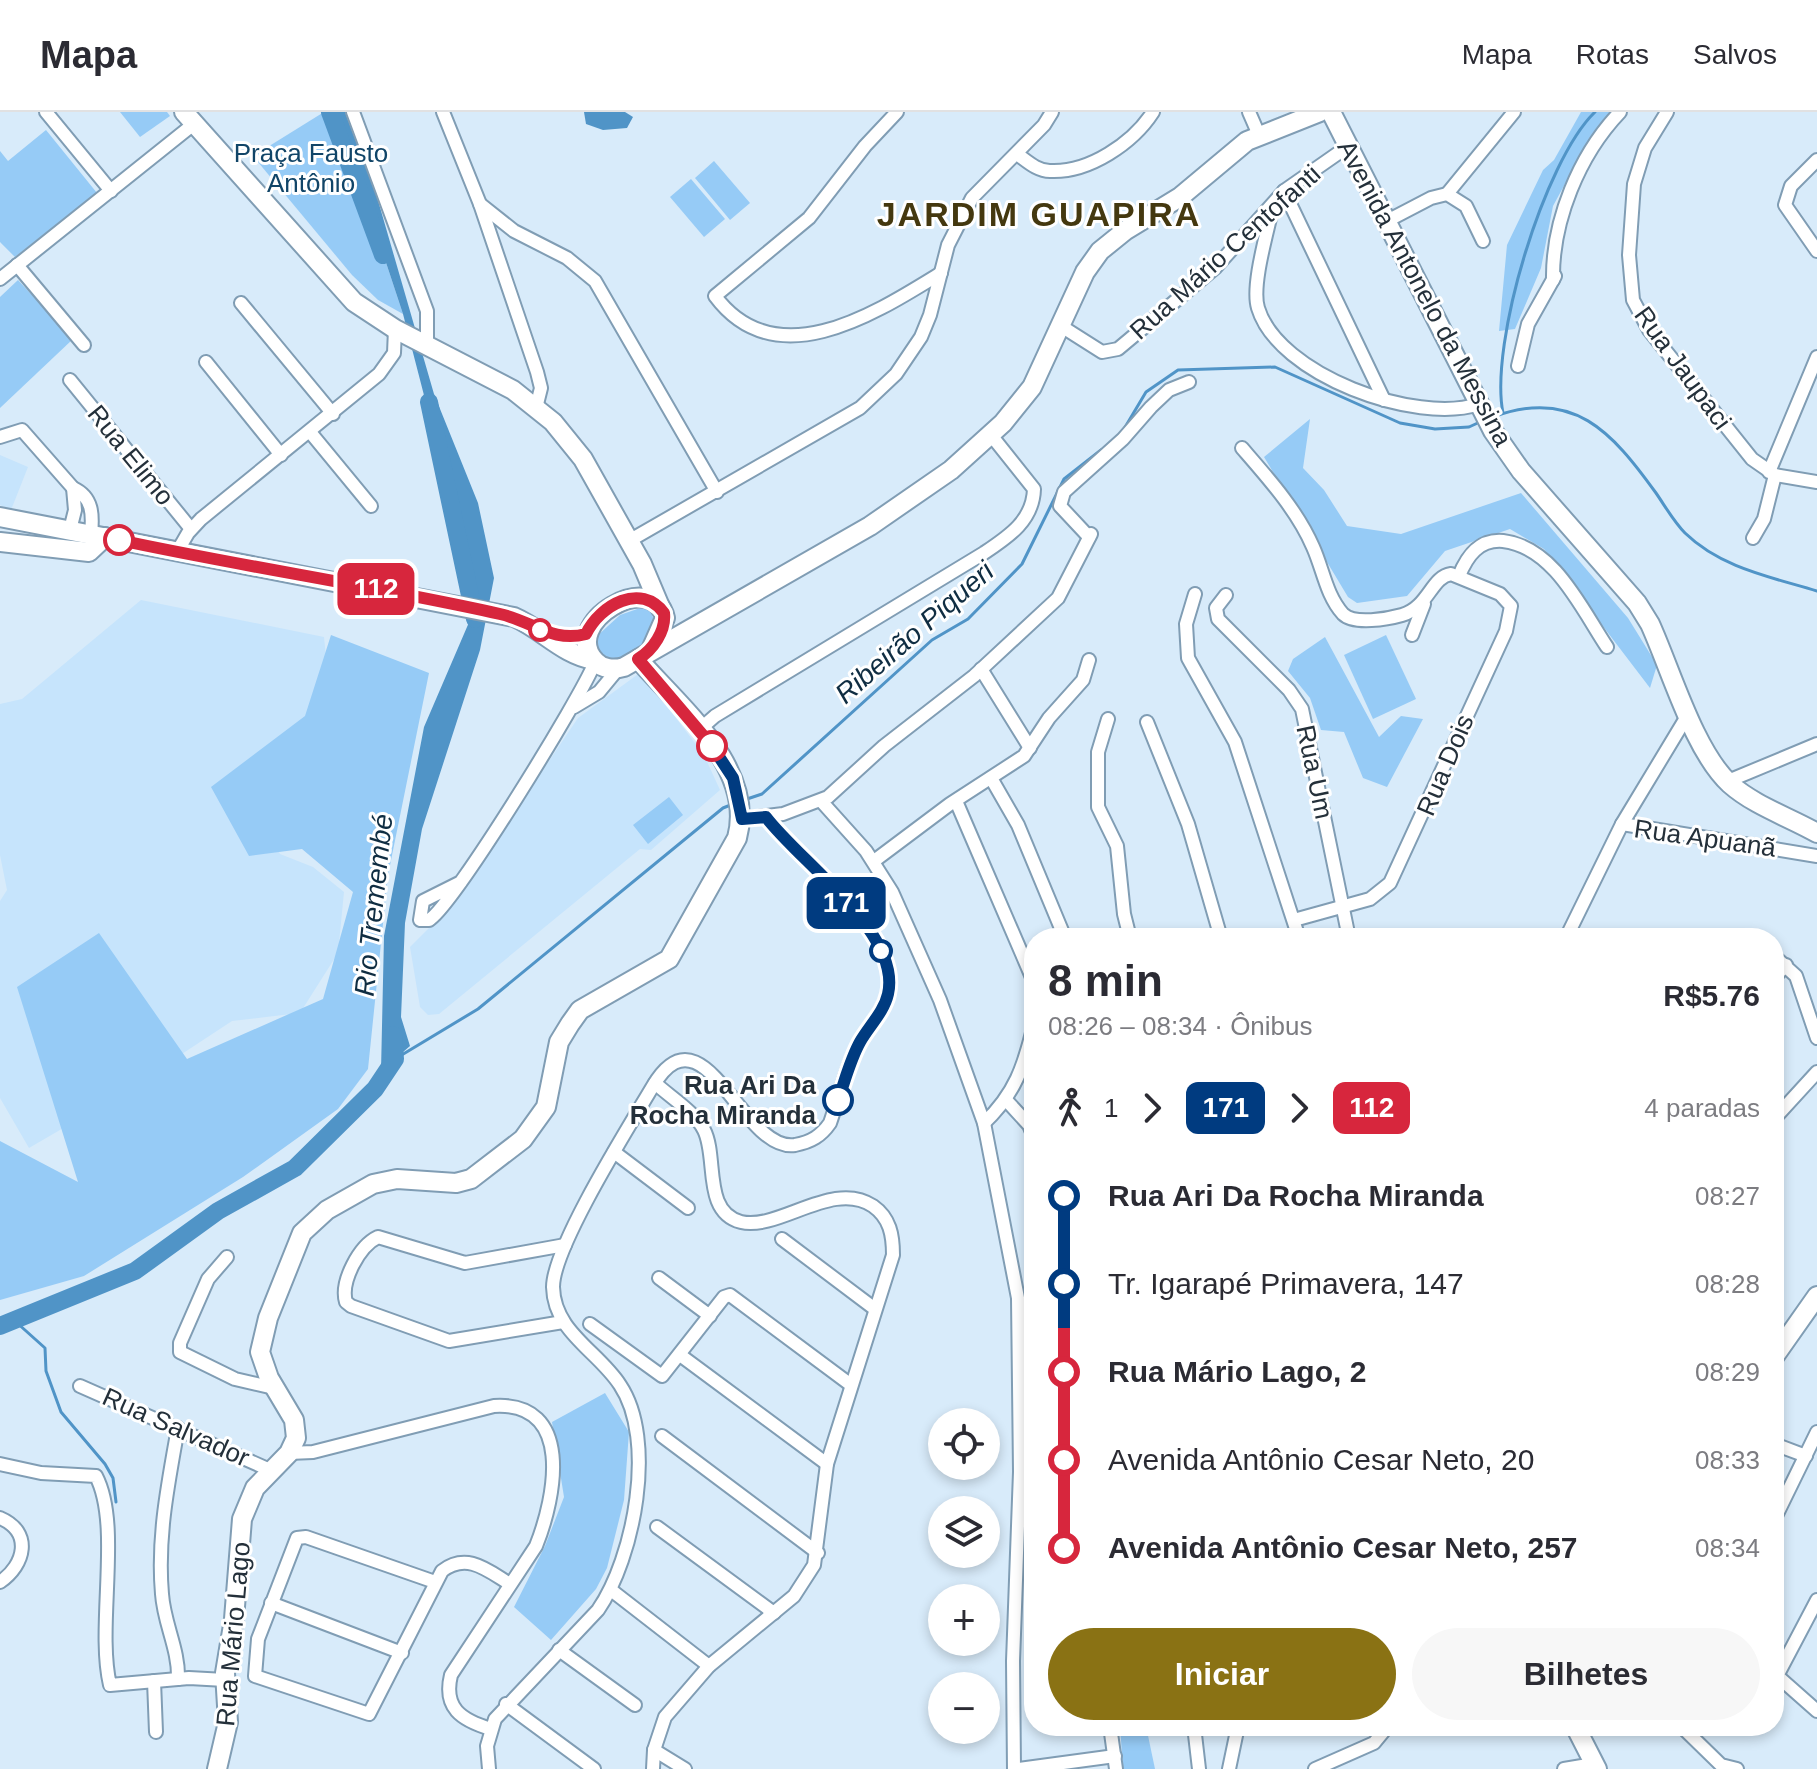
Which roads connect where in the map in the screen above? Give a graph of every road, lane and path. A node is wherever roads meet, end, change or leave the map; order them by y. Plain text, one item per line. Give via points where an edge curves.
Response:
1 (46, 112) edge
2 (353, 112) edge
3 (443, 112) edge
4 (897, 112) edge
5 (1052, 112) edge
6 (1153, 112) edge
7 (1249, 112) edge
8 (1320, 112) edge
9 (1331, 112) edge
10 (1514, 112) edge
11 (1620, 112) edge
12 (1667, 112) edge
13 (190, 117) edge
14 (1259, 135) junction
15 (1347, 147) junction
16 (1017, 154) junction
17 (1817, 160) edge
18 (111, 191) junction
19 (1284, 191) junction
20 (1447, 194) junction
21 (480, 204) junction
22 (1273, 205) junction
23 (1385, 222) junction
24 (1483, 241) dead end
25 (1817, 251) edge
26 (0, 258) edge
27 (9, 272) edge
28 (941, 273) junction
29 (241, 303) dead end
30 (1061, 326) junction
31 (395, 329) junction
32 (84, 345) dead end
33 (425, 345) junction
34 (1817, 357) edge
35 (206, 362) dead end
36 (1518, 366) dead end
37 (70, 380) dead end
38 (1189, 382) dead end
39 (1384, 400) junction
40 (1480, 407) junction
41 (536, 408) junction
42 (333, 414) junction
43 (310, 432) junction
44 (991, 435) junction
45 (0, 437) edge
46 (1242, 448) dead end
47 (281, 455) junction
48 (1772, 473) junction
49 (1817, 482) edge
50 (73, 488) junction
51 (717, 492) junction
52 (371, 506) dead end
53 (0, 517) edge
54 (191, 529) junction
55 (70, 530) junction
56 (98, 536) junction
57 (1753, 538) dead end
58 (0, 542) edge
59 (628, 545) junction
60 (37, 547) junction
61 (177, 552) junction
62 (0, 554) edge
63 (1459, 576) junction
64 (1195, 594) dead end
65 (1226, 595) dead end
66 (636, 597) junction
67 (1424, 604) junction
68 (662, 611) junction
69 (700, 622) junction
70 (586, 634) junction
71 (549, 635) junction
72 (1412, 635) dead end
73 (1607, 647) dead end
74 (644, 655) junction
75 (1089, 660) dead end
76 (594, 661) junction
77 (618, 669) junction
78 (981, 669) junction
79 (574, 707) junction
80 (1689, 713) junction
81 (1108, 719) dead end
82 (1147, 722) dead end
83 (699, 730) junction
84 (1817, 744) edge
85 (1030, 748) junction
86 (991, 778) junction
87 (1728, 781) junction
88 (956, 801) junction
89 (822, 802) junction
90 (741, 816) junction
91 (766, 817) junction
92 (1622, 824) junction
93 (1817, 833) edge
94 (1817, 856) edge
95 (874, 861) junction
96 (461, 882) dead end
97 (1343, 908) junction
98 (1294, 920) junction
99 (1061, 928) edge
100 (1128, 928) edge
101 (1218, 928) edge
102 (1296, 928) edge
103 (1347, 928) edge
104 (1571, 928) edge
105 (1024, 959) edge
106 (1786, 965) edge
107 (1817, 1038) edge
108 (1024, 1063) edge
109 (1817, 1072) edge
110 (655, 1083) junction
111 (1007, 1101) junction
112 (1784, 1108) edge
113 (1024, 1118) edge
114 (984, 1123) junction
115 (614, 1152) junction
116 (688, 1208) dead end
117 (782, 1239) dead end
118 (565, 1245) junction
119 (227, 1257) dead end
120 (659, 1278) dead end
121 (1817, 1296) edge
122 (875, 1309) junction
123 (710, 1316) junction
124 (563, 1322) junction
125 (590, 1324) dead end
126 (1784, 1343) edge
127 (680, 1355) junction
128 (851, 1385) junction
129 (80, 1386) dead end
130 (274, 1388) junction
131 (178, 1428) junction
132 (1817, 1432) edge
133 (662, 1436) dead end
134 (1784, 1448) edge
135 (289, 1453) junction
136 (1806, 1456) junction
137 (0, 1464) edge
138 (827, 1464) junction
139 (270, 1470) junction
140 (1784, 1500) edge
141 (1019, 1517) junction
142 (0, 1518) edge
143 (1024, 1520) edge
144 (657, 1527) dead end
145 (818, 1553) junction
146 (0, 1582) edge
147 (435, 1582) junction
148 (510, 1584) junction
149 (611, 1590) junction
150 (1817, 1600) edge
151 (271, 1603) junction
152 (774, 1613) junction
153 (559, 1650) junction
154 (402, 1653) junction
155 (1784, 1660) edge
156 (709, 1666) junction
157 (178, 1679) junction
158 (225, 1680) junction
159 (154, 1681) junction
160 (1784, 1681) edge
161 (506, 1704) junction
162 (635, 1705) dead end
163 (1817, 1711) edge
164 (491, 1729) junction
165 (156, 1732) dead end
166 (1112, 1736) edge
167 (1195, 1736) edge
168 (1236, 1736) edge
169 (1380, 1736) edge
170 (1580, 1736) edge
171 (1691, 1736) edge
172 (654, 1750) junction
173 (1116, 1763) edge
174 (1596, 1767) edge
175 (1721, 1767) edge
176 (217, 1769) edge
177 (489, 1769) edge
178 (594, 1769) edge
179 (653, 1769) edge
180 (685, 1769) edge
181 (1016, 1769) edge
182 (1199, 1769) edge
183 (1229, 1769) edge
184 (1315, 1769) edge
185 (1564, 1769) edge
186 (1737, 1769) edge

1 - 18 street
2 - 33 street via 427,311
3 - 21 street
4 - 28 street via 809,218 715,296 737,320 756,328 809,335 863,318
5 - 16 street
6 - 16 street via 1121,145 1076,167 1048,172
7 - 14 street
8 - 14 street
9 - 15 street, Avenida Antonelo da Messina
10 - 20 street
11 - 36 street via 1582,168 1560,221 1553,280 1528,324
12 - 48 street, Rua Jaupaci via 1645,148 1634,184 1629,255 1633,300 1649,330 1731,435
13 - 18 street
13 - 31 street via 344,293
14 - 30 street via 1100,251
15 - 19 street, Rua Mário Centofanti
15 - 23 street, Avenida Antonelo da Messina
16 - 28 street via 972,198 958,220
17 - 25 street via 1791,186 1785,205
18 - 27 street
19 - 22 street, Rua Mário Centofanti
19 - 39 street
20 - 23 street
20 - 24 street via 1466,206
21 - 41 street via 537,372 541,388
21 - 51 street via 595,281
22 - 30 street, Rua Mário Centofanti via 1210,272 1113,352 1102,352
22 - 39 street via 1256,302 1267,327 1294,359
23 - 40 street, Avenida Antonelo da Messina
26 - 27 street
27 - 32 street
28 - 51 street via 921,337 880,390 860,408
29 - 42 street
30 - 44 street via 1032,387
31 - 33 street
31 - 42 street via 397,342 388,364
33 - 41 street via 489,376
34 - 48 street
35 - 47 street
37 - 54 street, Rua Elimo
38 - 78 street via 1169,390 1064,492 1060,506 1090,535 1058,598
39 - 40 street via 1432,411
40 - 80 street, Avenida Antonelo da Messina via 1521,471 1637,603
41 - 59 street via 583,459
42 - 43 street
43 - 47 street
43 - 52 street
44 - 69 street via 911,500
44 - 83 street via 1034,489 1029,512 1016,529
45 - 50 street via 22,430
46 - 67 street via 1275,486 1313,545 1327,587 1344,615 1354,620 1403,615
47 - 54 street
48 - 49 street
48 - 57 street via 1764,519
50 - 55 street
50 - 56 street via 90,505
51 - 59 street
53 - 55 street
54 - 61 street
55 - 56 street
56 - 60 street via 89,552
56 - 61 street
58 - 60 street
59 - 66 street
59 - 68 street via 647,573
60 - 62 street
61 - 71 street via 514,617
63 - 67 street via 1440,578
63 - 73 street via 1476,547 1492,540 1522,544 1559,578
63 - 97 street, Rua Dois via 1505,597 1511,606 1509,622 1400,867 1377,896
64 - 98 street via 1186,624 1188,658 1239,753
65 - 97 street, Rua Um via 1216,608 1218,619 1302,709
66 - 68 street via 649,599
66 - 70 street via 622,600
67 - 72 street
68 - 69 street
68 - 74 street via 662,628
69 - 74 street
70 - 71 street
70 - 76 street
71 - 76 street via 574,655
74 - 77 street
74 - 83 street
75 - 85 street via 1083,680
76 - 77 street
76 - 79 street
77 - 79 street via 599,692
78 - 85 street
78 - 89 street
79 - 96 street
80 - 87 street, Avenida Antonelo da Messina via 1704,748
80 - 92 street
81 - 100 street via 1098,752 1098,807 1117,846
82 - 101 street via 1185,813
83 - 90 street via 738,790
84 - 87 street
85 - 86 street
86 - 88 street
86 - 99 street via 1018,825
87 - 93 street, Avenida Antonelo da Messina via 1754,801
88 - 95 street
88 - 105 street
89 - 91 street
89 - 95 street
90 - 91 street
90 - 130 street via 731,852 669,959 580,1010 570,1024 559,1042 546,1107 523,1139 471,1179 373,1184 327,1210 302,1233 261,1338 263,1365
91 - 110 street via 875,938 889,981 884,1005 860,1043 830,1123 806,1143 789,1146 766,1138 726,1087 692,1063 672,1064
92 - 94 street, Rua Apuanã
92 - 104 street, Rua Apuanã
95 - 114 street via 930,977
97 - 98 street, Rua Dois
97 - 103 street, Rua Um
98 - 102 street
106 - 107 street via 1800,985
108 - 111 street
109 - 112 street
110 - 115 street
110 - 122 street via 706,1133 718,1200 730,1216 751,1222 841,1198 858,1199 882,1213 893,1255
111 - 113 street
111 - 114 street
114 - 141 street via 1018,1298
115 - 116 street
115 - 118 street
117 - 122 street
118 - 124 street via 553,1289
118 - 124 street via 465,1263 378,1237 358,1257 344,1293 351,1306 449,1341
119 - 130 street via 203,1288 180,1352 239,1381
120 - 123 street
121 - 126 street
122 - 128 street
123 - 127 street
123 - 128 street via 730,1295
124 - 149 street via 621,1386 637,1424 640,1469
125 - 127 street via 660,1376
127 - 138 street
128 - 138 street
129 - 131 street, Rua Salvador
130 - 135 street via 294,1420 296,1438
131 - 139 street, Rua Salvador
131 - 157 street via 160,1543 162,1599 178,1658
132 - 136 street
133 - 145 street
134 - 136 street
135 - 139 street, Rua Mário Lago
135 - 148 street via 344,1445 494,1406 532,1411 547,1429 550,1496 536,1546
136 - 140 street
137 - 159 street via 96,1476 106,1518 110,1685
138 - 145 street
139 - 158 street, Rua Mário Lago via 255,1488 242,1519
141 - 143 street
141 - 181 street via 1013,1647
142 - 146 street via 14,1527 23,1553
144 - 152 street
145 - 152 street via 806,1582
147 - 148 street via 442,1571 461,1561
147 - 151 street via 301,1537 292,1542
147 - 154 street
148 - 164 street via 448,1687 460,1717
149 - 153 street
149 - 156 street
150 - 155 street
151 - 154 street
151 - 154 street via 258,1639 258,1679 369,1714
152 - 156 street
153 - 161 street
153 - 162 street
156 - 172 street via 665,1717
157 - 158 street
157 - 159 street
158 - 176 street, Rua Mário Lago via 228,1722
159 - 165 street
160 - 163 street
161 - 164 street
161 - 178 street
164 - 177 street
166 - 173 street
167 - 182 street
168 - 183 street
169 - 184 street
170 - 174 street
171 - 175 street
172 - 179 street
172 - 180 street
173 - 181 street
174 - 185 street
175 - 186 street

